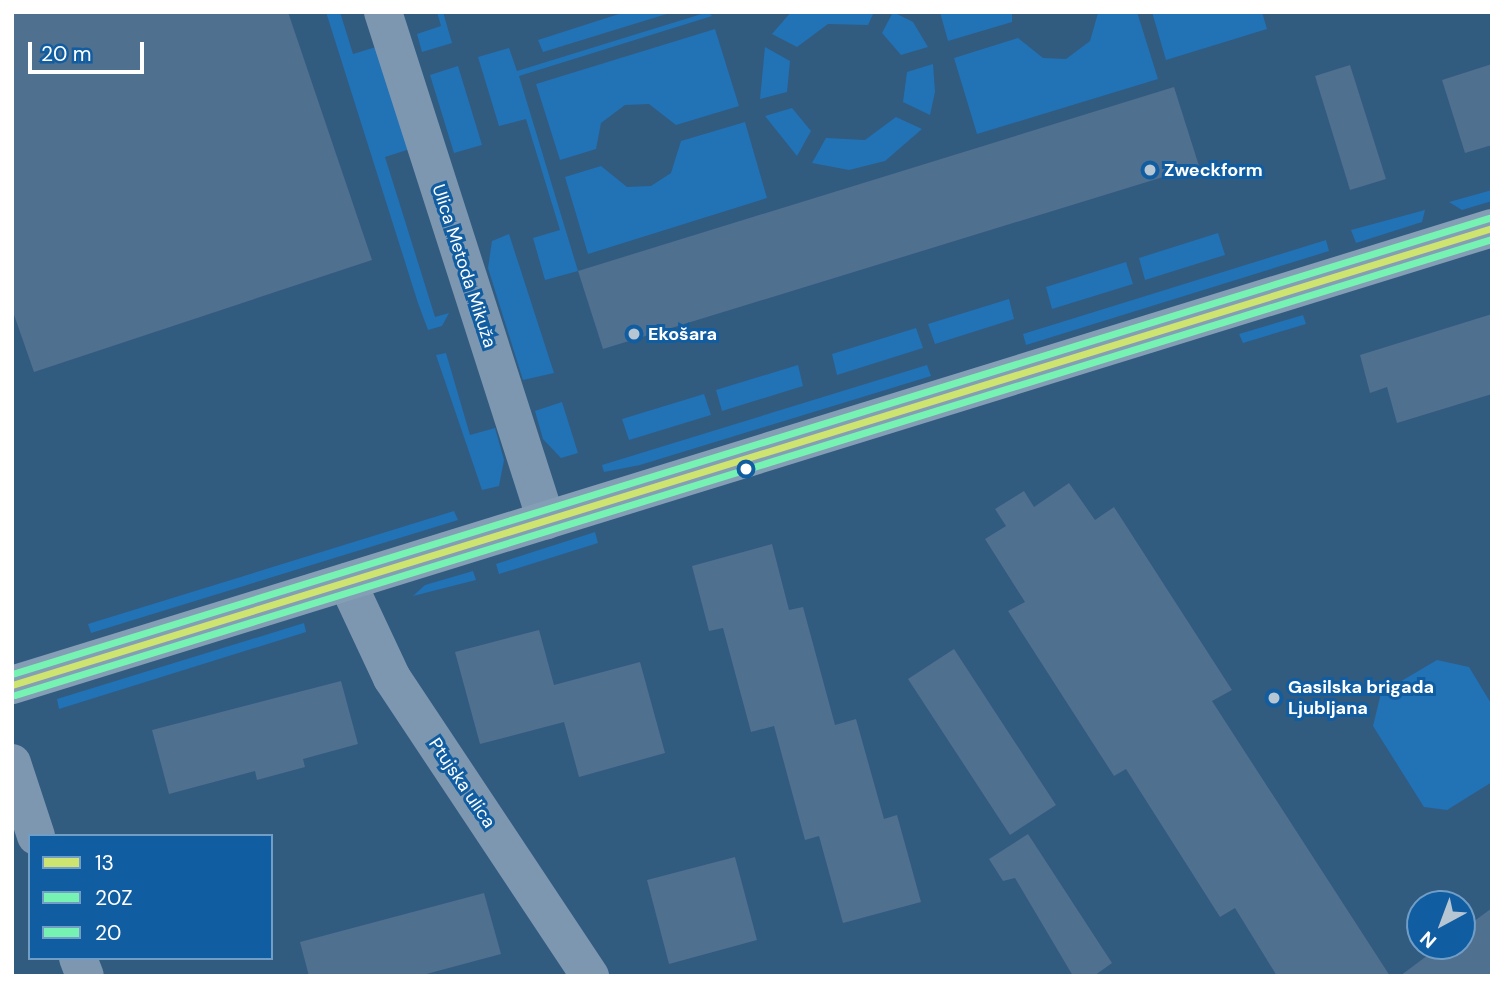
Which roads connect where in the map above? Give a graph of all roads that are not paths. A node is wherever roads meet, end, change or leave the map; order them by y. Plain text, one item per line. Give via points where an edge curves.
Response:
1 (383, 12) edge
2 (1492, 228) edge
3 (546, 520) junction
4 (347, 582) junction
5 (12, 685) edge
6 (12, 763) edge
7 (35, 834) edge
8 (590, 976) edge

1 - 3 street, Ulica Metoda Mikuža
2 - 3 street
3 - 4 street
4 - 5 street
4 - 8 street, Ptujska ulica via 392,678
6 - 7 street

